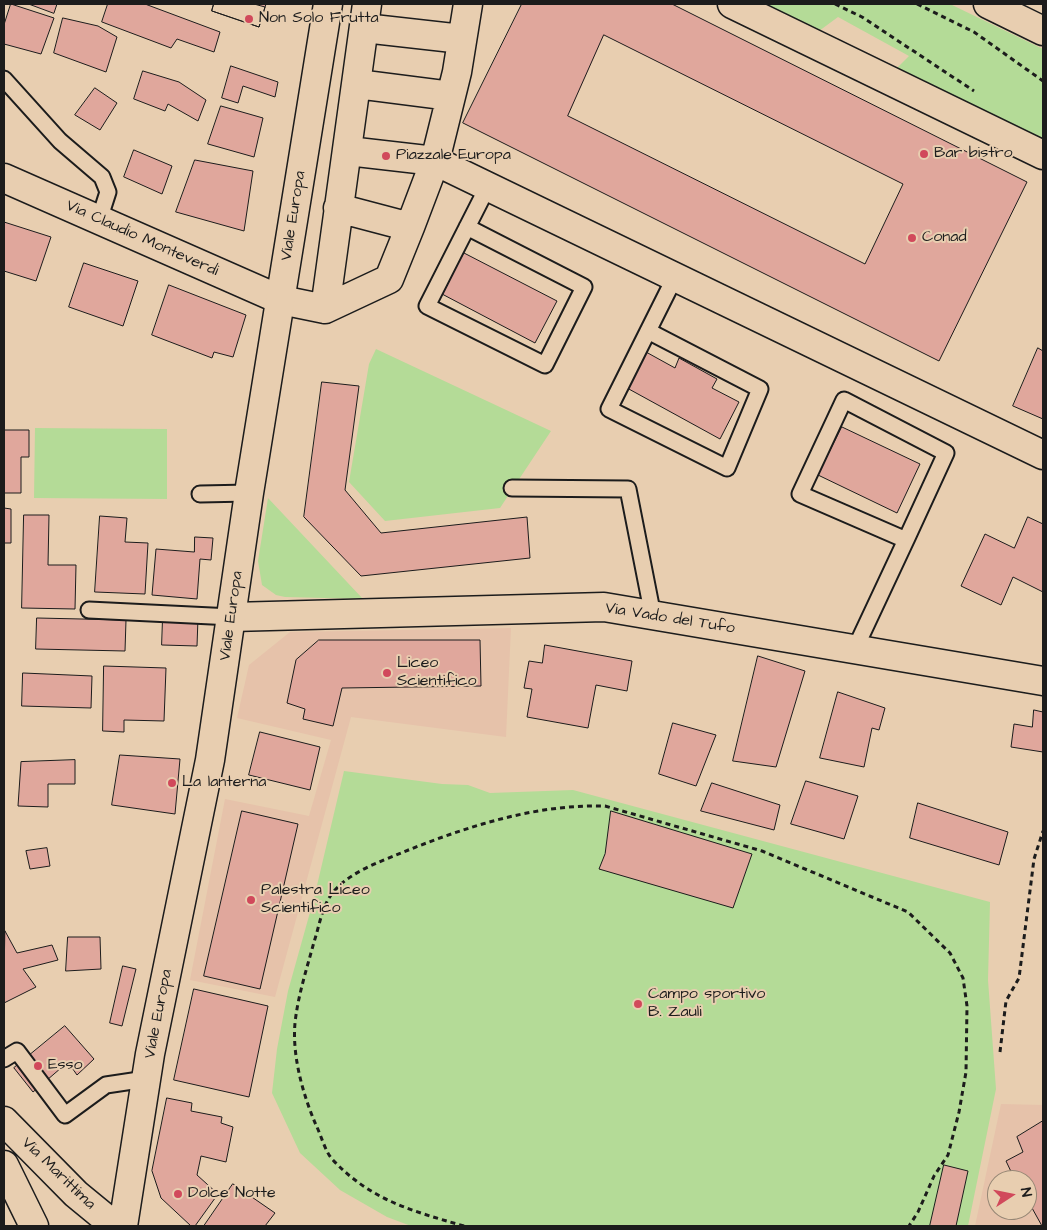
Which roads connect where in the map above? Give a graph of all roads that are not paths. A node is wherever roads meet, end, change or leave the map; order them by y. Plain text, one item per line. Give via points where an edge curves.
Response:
1 (328, 4) edge
2 (468, 4) edge
3 (732, 4) edge
4 (988, 4) edge
5 (366, 16) edge
6 (1043, 31) edge
7 (462, 39) junction
8 (4, 80) edge
9 (357, 84) junction
10 (452, 96) junction
11 (348, 151) junction
12 (1043, 155) edge
13 (435, 161) junction
14 (4, 178) edge
15 (488, 186) junction
16 (338, 208) junction
17 (99, 220) junction
18 (410, 227) junction
19 (467, 228) junction
20 (675, 277) junction
21 (281, 300) junction
22 (326, 309) junction
23 (648, 331) junction
24 (1043, 455) edge
25 (512, 488) dead end
26 (249, 493) junction
27 (200, 494) dead end
28 (906, 540) junction
29 (89, 610) dead end
30 (653, 616) junction
31 (232, 617) junction
32 (854, 651) junction
33 (1043, 682) edge
34 (4, 1058) edge
35 (146, 1079) junction
36 (4, 1121) edge
37 (4, 1165) edge
38 (34, 1226) edge
39 (114, 1226) edge
40 (123, 1226) edge

1 - 21 street, Viale Europa
2 - 7 street
3 - 12 street
4 - 6 street
5 - 7 street
5 - 9 street
7 - 10 street
8 - 17 lane via 60,141 102,176 108,192
9 - 10 street
9 - 11 street
10 - 13 street
11 - 13 street
11 - 16 street
13 - 15 street
13 - 18 street
14 - 17 street, Via Claudio Monteverdi
15 - 19 lane
15 - 20 street
16 - 18 street
16 - 22 street
17 - 21 street, Via Claudio Monteverdi
18 - 22 street via 389,279
19 - 19 lane via 427,306 544,365 584,287
20 - 23 lane
20 - 24 street
21 - 22 street, Via Claudio Monteverdi
21 - 26 street, Viale Europa
23 - 23 lane via 609,408 727,468 760,389
25 - 30 lane via 628,488
26 - 27 lane
26 - 31 street, Viale Europa
28 - 28 lane via 946,453 844,400 800,494
28 - 32 lane
29 - 31 lane
30 - 31 street, Via Vado del Tufo via 604,607
30 - 32 street, Via Vado del Tufo
31 - 35 street, Viale Europa via 210,760
32 - 33 street, Via Vado del Tufo
34 - 35 lane via 17,1051 65,1114 106,1085
35 - 40 street, Viale Europa
36 - 39 street, Via Marittima via 76,1194
37 - 38 street

